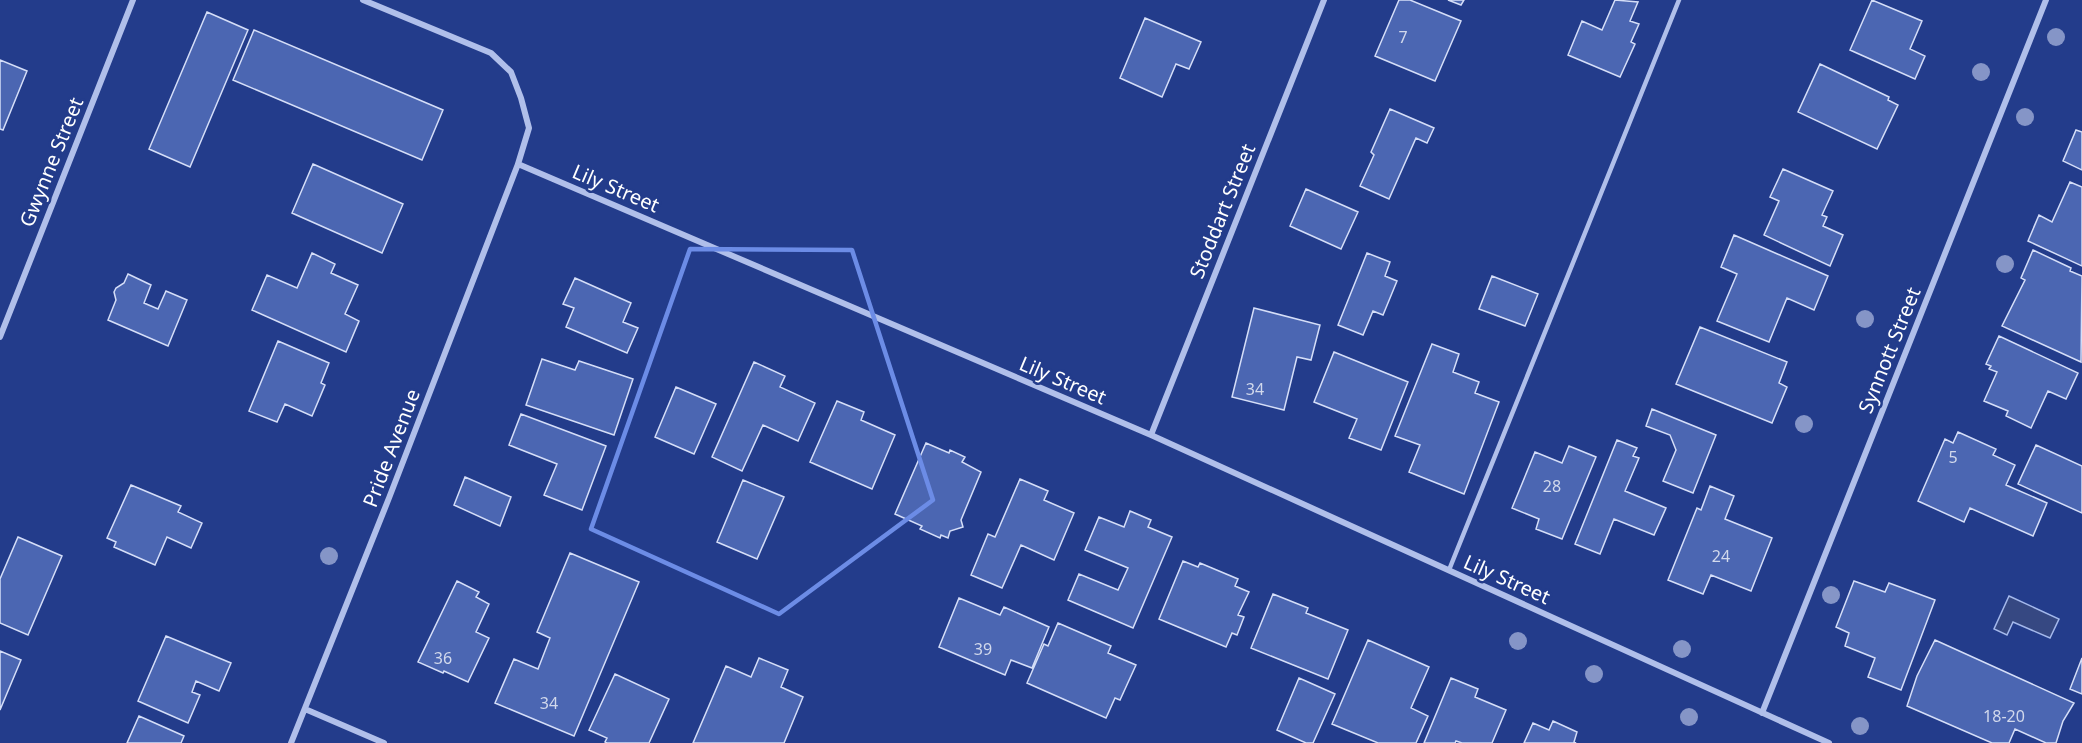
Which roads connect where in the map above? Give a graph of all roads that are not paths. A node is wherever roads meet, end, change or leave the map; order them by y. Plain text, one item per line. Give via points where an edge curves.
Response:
1 (133, 0) edge
2 (363, 0) edge
3 (1324, 0) edge
4 (1679, 0) edge
5 (2046, 0) edge
6 (519, 164) junction
7 (0, 337) edge
8 (1151, 435) junction
9 (1449, 570) junction
10 (305, 709) junction
11 (1762, 713) junction
12 (291, 743) edge
13 (384, 743) edge
14 (1829, 743) edge

1 - 7 street, Gwynne Street
2 - 6 street via 491,53 511,72 529,128
3 - 8 street, Stoddart Street
4 - 9 lane
5 - 11 street, Synnott Street
6 - 8 street, Lily Street
6 - 10 street, Pride Avenue
8 - 9 street, Lily Street
9 - 11 street, Lily Street
10 - 12 street, Pride Avenue
10 - 13 street
11 - 14 street, Lily Street

